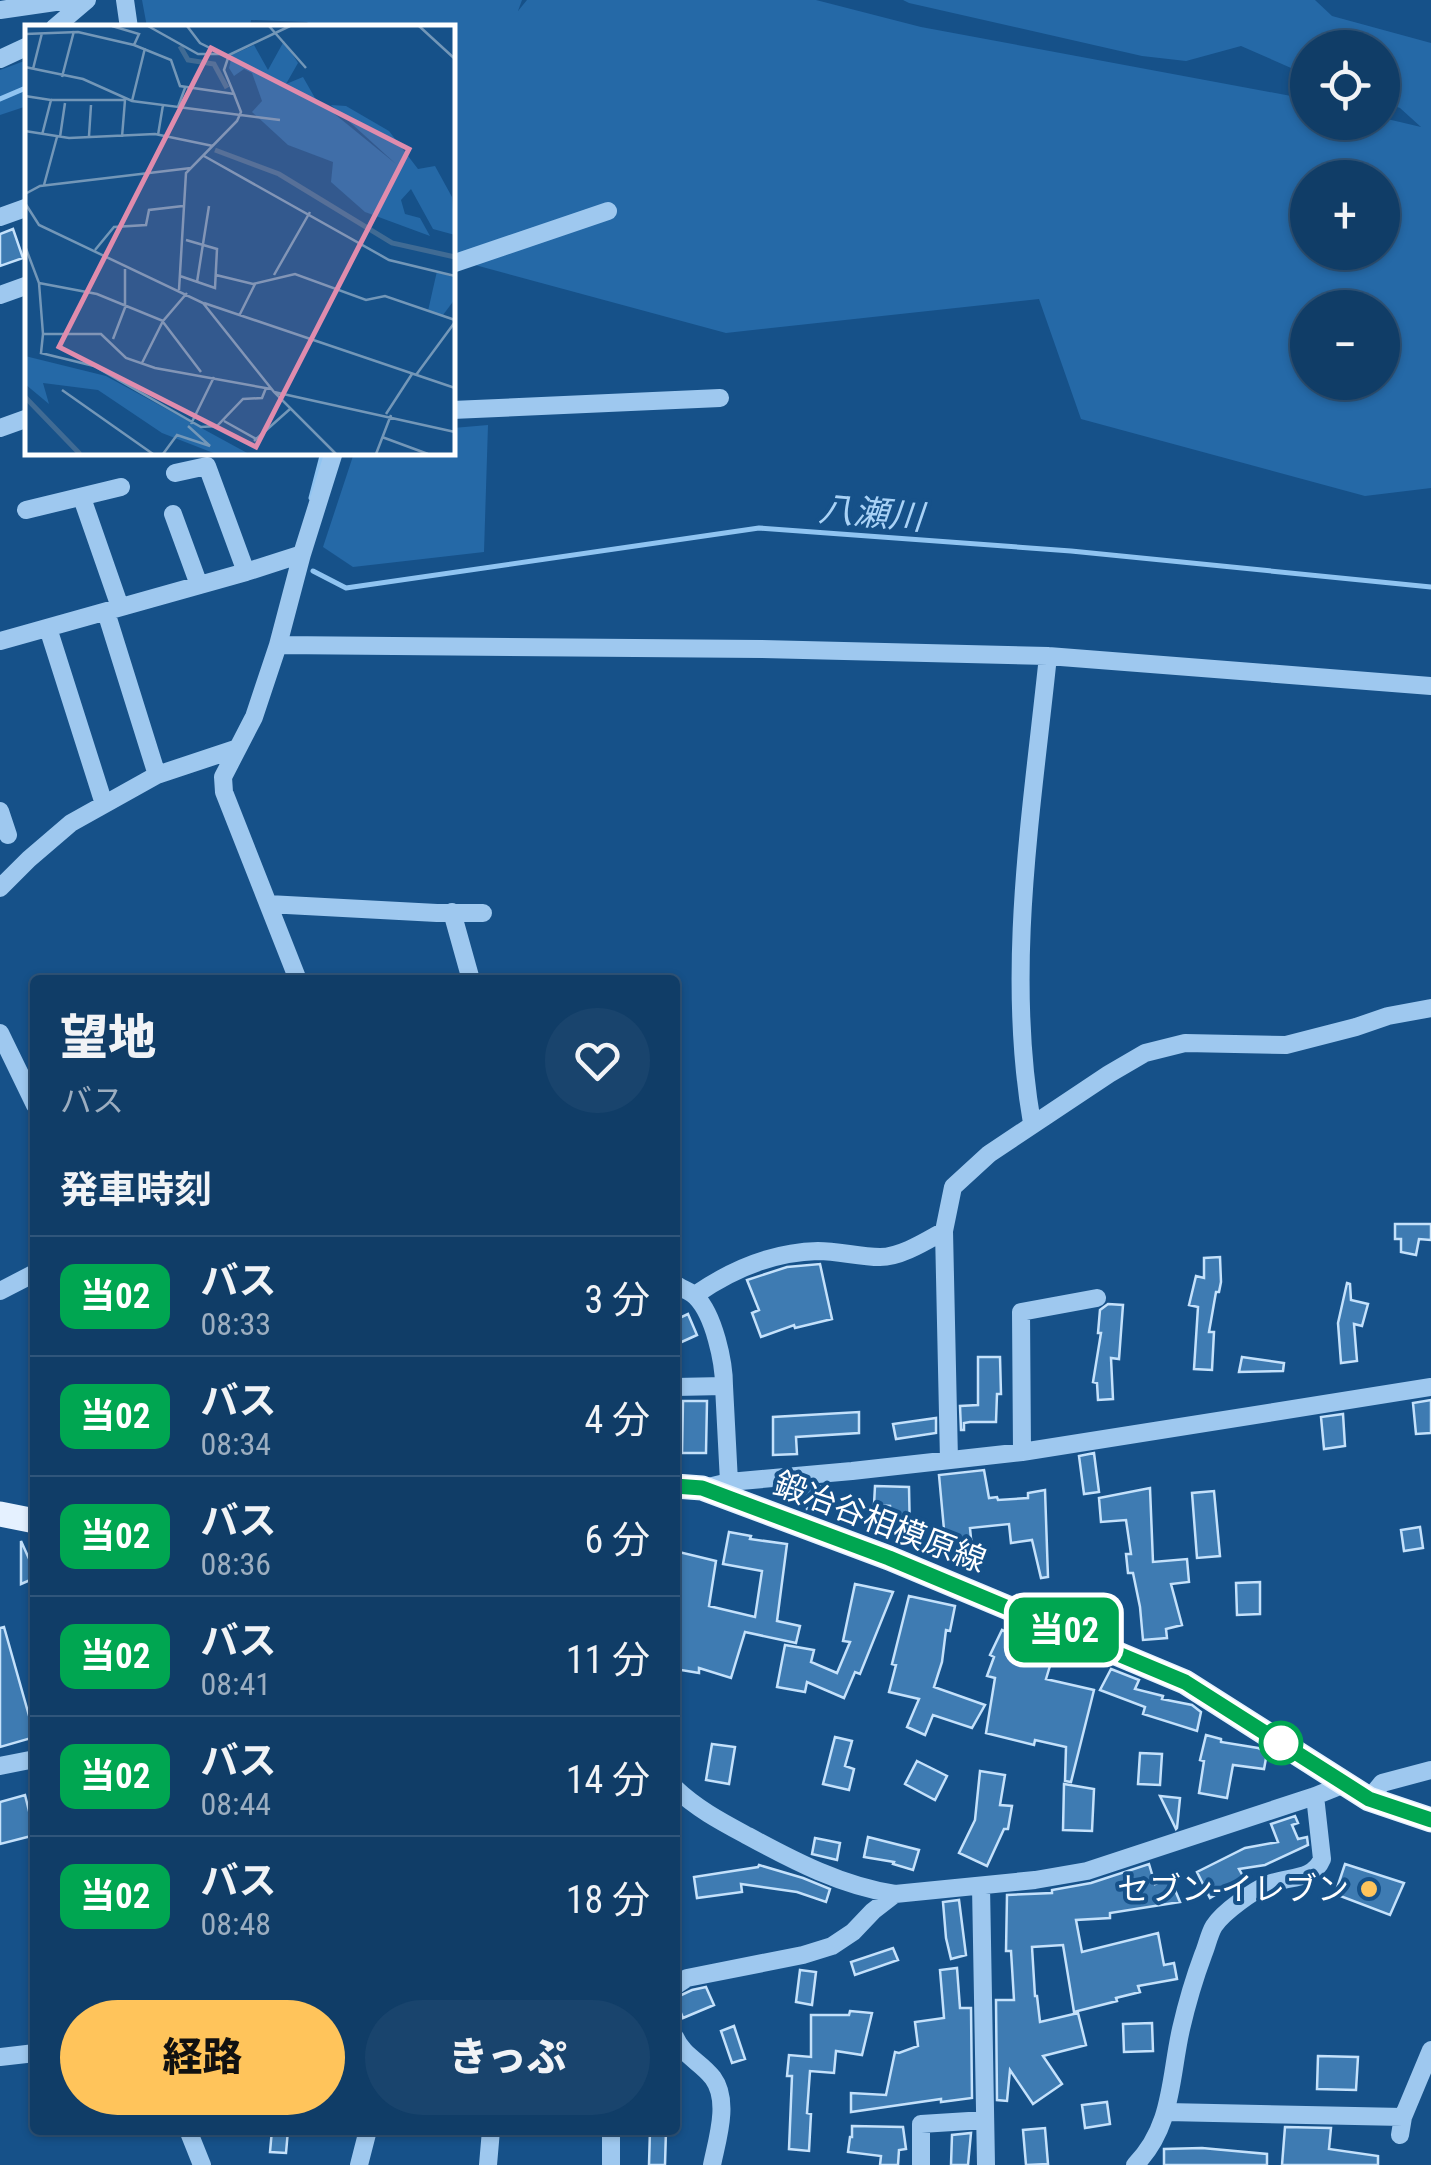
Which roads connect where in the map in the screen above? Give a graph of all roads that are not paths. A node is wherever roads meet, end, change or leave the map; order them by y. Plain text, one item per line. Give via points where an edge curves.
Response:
1 (69, 0) edge
2 (87, 0) edge
3 (125, 0) edge
4 (11, 6) edge
5 (58, 25) edge
6 (129, 25) edge
7 (25, 48) edge
8 (0, 60) edge
9 (25, 209) edge
10 (608, 211) dead end
11 (0, 217) edge
12 (455, 263) edge
13 (25, 286) edge
14 (0, 295) edge
15 (720, 398) dead end
16 (455, 410) edge
17 (25, 419) edge
18 (0, 428) edge
19 (333, 455) edge
20 (175, 473) dead end
21 (120, 487) dead end
22 (82, 498) junction
23 (26, 510) dead end
24 (174, 514) dead end
25 (302, 554) junction
26 (246, 572) junction
27 (199, 585) junction
28 (113, 610) junction
29 (48, 628) junction
30 (0, 640) edge
31 (278, 645) junction
32 (1048, 656) junction
33 (1431, 686) edge
34 (235, 749) junction
35 (157, 775) junction
36 (104, 804) junction
37 (0, 812) edge
38 (8, 835) dead end
39 (0, 888) edge
40 (268, 904) junction
41 (452, 912) junction
42 (483, 913) dead end
43 (296, 975) edge
44 (469, 975) edge
45 (1431, 1008) edge
46 (0, 1032) edge
47 (30, 1095) edge
48 (1032, 1124) junction
49 (944, 1231) junction
50 (30, 1276) edge
51 (680, 1288) edge
52 (0, 1291) edge
53 (695, 1295) junction
54 (1096, 1298) dead end
55 (724, 1386) junction
56 (680, 1387) edge
57 (1431, 1387) edge
58 (1022, 1452) junction
59 (950, 1460) junction
60 (729, 1482) junction
61 (680, 1486) edge
62 (702, 1488) junction
63 (0, 1514) edge
64 (30, 1520) edge
65 (30, 1760) edge
66 (0, 1766) edge
67 (1431, 1770) edge
68 (1345, 1784) junction
69 (680, 1793) edge
70 (1315, 1796) junction
71 (1369, 1799) junction
72 (1431, 1820) edge
73 (982, 1886) junction
74 (895, 1894) junction
75 (680, 1983) edge
76 (680, 2045) edge
77 (1431, 2050) edge
78 (30, 2054) edge
79 (0, 2058) edge
80 (1167, 2112) junction
81 (984, 2120) junction
82 (190, 2135) edge
83 (367, 2135) edge
84 (491, 2135) edge
85 (612, 2135) edge
86 (202, 2165) edge
87 (359, 2165) edge
88 (488, 2165) edge
89 (611, 2165) edge
90 (712, 2165) edge
91 (921, 2165) edge
92 (986, 2165) edge
93 (1135, 2165) edge

1 - 4 street
2 - 5 street
3 - 6 street
7 - 8 street
9 - 11 street
10 - 12 street
13 - 14 street
15 - 16 street
17 - 18 street
19 - 25 street
20 - 26 street via 206,466
21 - 22 street
22 - 23 street
22 - 28 street
24 - 27 street
25 - 26 street
25 - 31 street
26 - 27 street
27 - 28 street
28 - 29 street
28 - 35 street
29 - 30 street
29 - 36 street
31 - 32 street
31 - 34 street via 254,717
32 - 33 street
32 - 48 street via 1022,902 1019,1006
34 - 35 street
34 - 40 street via 224,792
35 - 36 street
36 - 39 street via 71,823
37 - 38 street
40 - 41 street
40 - 43 street
41 - 42 street
41 - 44 street
45 - 48 street via 1286,1045 1185,1044 1146,1054
46 - 47 street
48 - 49 street via 953,1187
49 - 53 street via 881,1258 785,1254
49 - 59 street
50 - 52 street
51 - 53 street
53 - 55 street via 709,1317
54 - 58 street via 1021,1312
55 - 56 street
55 - 60 street
57 - 58 street
58 - 59 street
59 - 60 street
60 - 62 street
61 - 62 main road, 鍛冶谷相模原線
62 - 68 main road, 鍛冶谷相模原線 via 1185,1682
63 - 64 main road
65 - 66 street
67 - 71 street via 1382,1783
68 - 70 street
68 - 71 main road, 鍛冶谷相模原線
69 - 74 street via 797,1863
70 - 73 street via 1086,1871
70 - 80 street via 1318,1867 1268,1884 1214,1925 1180,2032
71 - 72 main road, 鍛冶谷相模原線
73 - 74 street
73 - 81 street
74 - 75 street via 832,1946
76 - 90 street via 720,2094
77 - 80 street via 1402,2126
78 - 79 street
80 - 93 street
81 - 91 street via 921,2124
81 - 92 street
82 - 86 street
83 - 87 street
84 - 88 street
85 - 89 street

